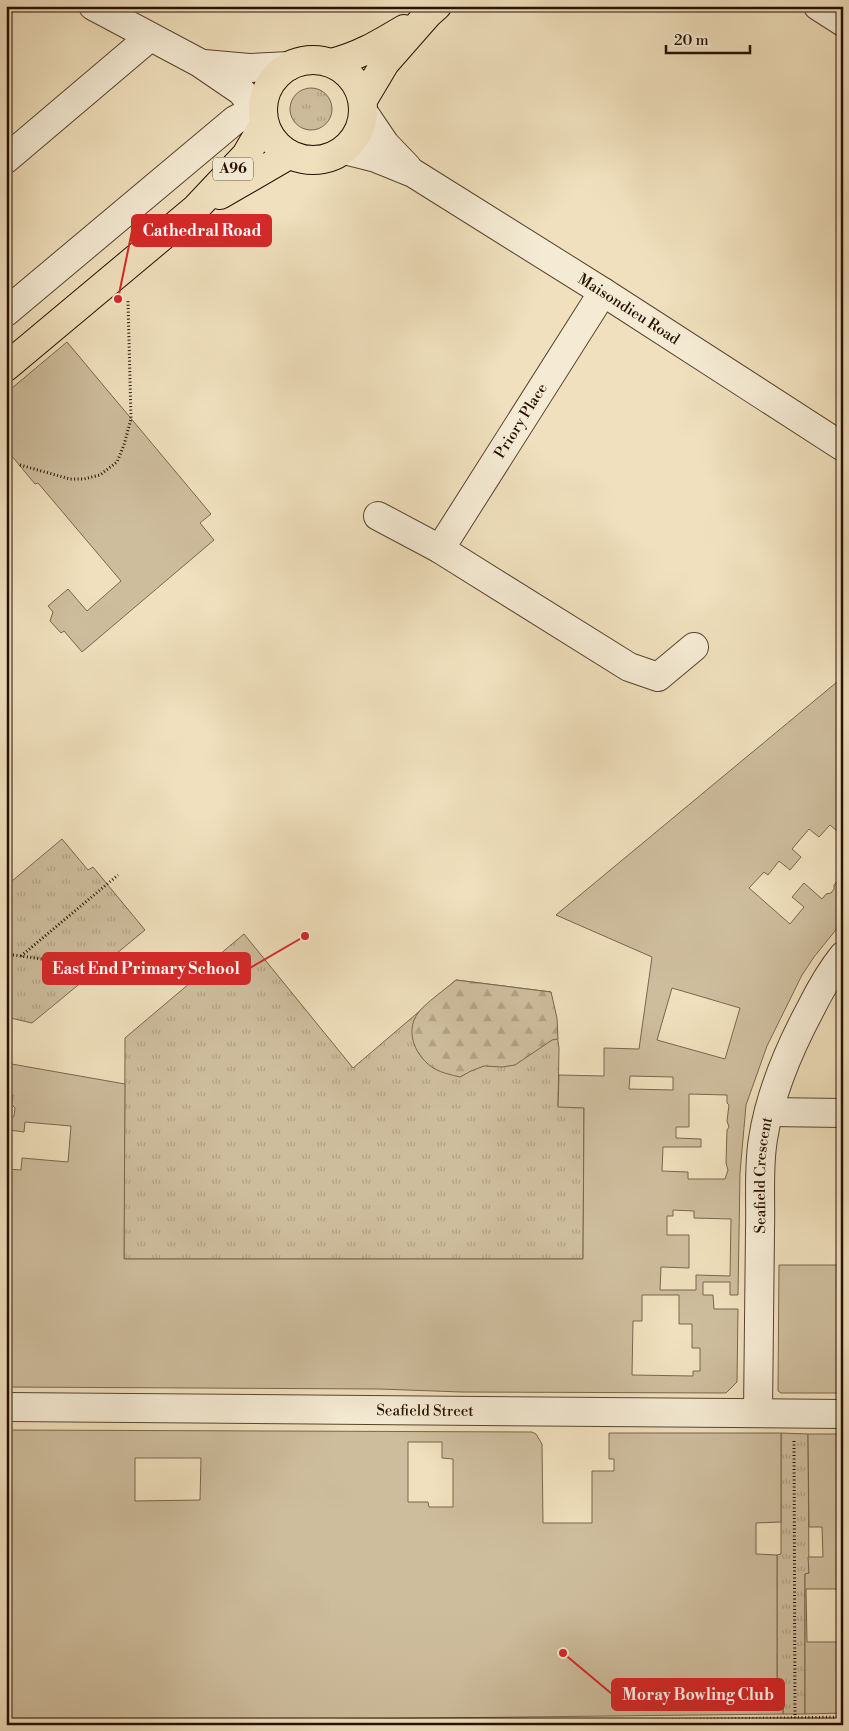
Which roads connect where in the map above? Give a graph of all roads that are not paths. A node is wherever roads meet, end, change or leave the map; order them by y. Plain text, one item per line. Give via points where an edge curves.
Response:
1 (94, 6) edge
2 (818, 6) edge
3 (433, 10) edge
4 (843, 22) edge
5 (150, 37) junction
6 (331, 63) junction
7 (200, 64) junction
8 (288, 66) junction
9 (363, 106) junction
10 (261, 117) junction
11 (344, 150) junction
12 (289, 155) junction
13 (6, 159) edge
14 (414, 173) junction
15 (194, 209) junction
16 (603, 292) junction
17 (6, 312) edge
18 (6, 367) edge
19 (843, 447) edge
20 (378, 516) dead end
21 (440, 549) junction
22 (694, 647) dead end
23 (843, 956) edge
24 (768, 1112) junction
25 (843, 1113) edge
26 (6, 1407) edge
27 (758, 1413) junction
28 (843, 1414) edge

1 - 5 street
2 - 4 street
3 - 6 highway via 372,48
3 - 9 highway via 385,63
5 - 7 street
5 - 13 street
6 - 8 highway via 309,60
6 - 9 highway via 345,71 356,84
7 - 8 street via 248,68
7 - 10 street via 241,91
8 - 10 highway, A96 via 279,73 266,93
9 - 11 highway via 360,130
9 - 14 street via 385,144
10 - 12 highway via 270,137
10 - 15 highway, A96 via 246,155
10 - 17 street via 235,120
11 - 12 highway via 317,161
11 - 14 street
12 - 15 highway, A96
14 - 16 street, Maisondieu Road
15 - 18 highway, A96
16 - 19 street, Maisondieu Road
16 - 21 street, Priory Place
20 - 21 street
21 - 22 street via 629,667 658,677
23 - 24 street, Seafield Crescent via 796,1036
24 - 25 street
24 - 27 street, Seafield Crescent via 762,1147
26 - 27 street, Seafield Street
27 - 28 street, Seafield Street

